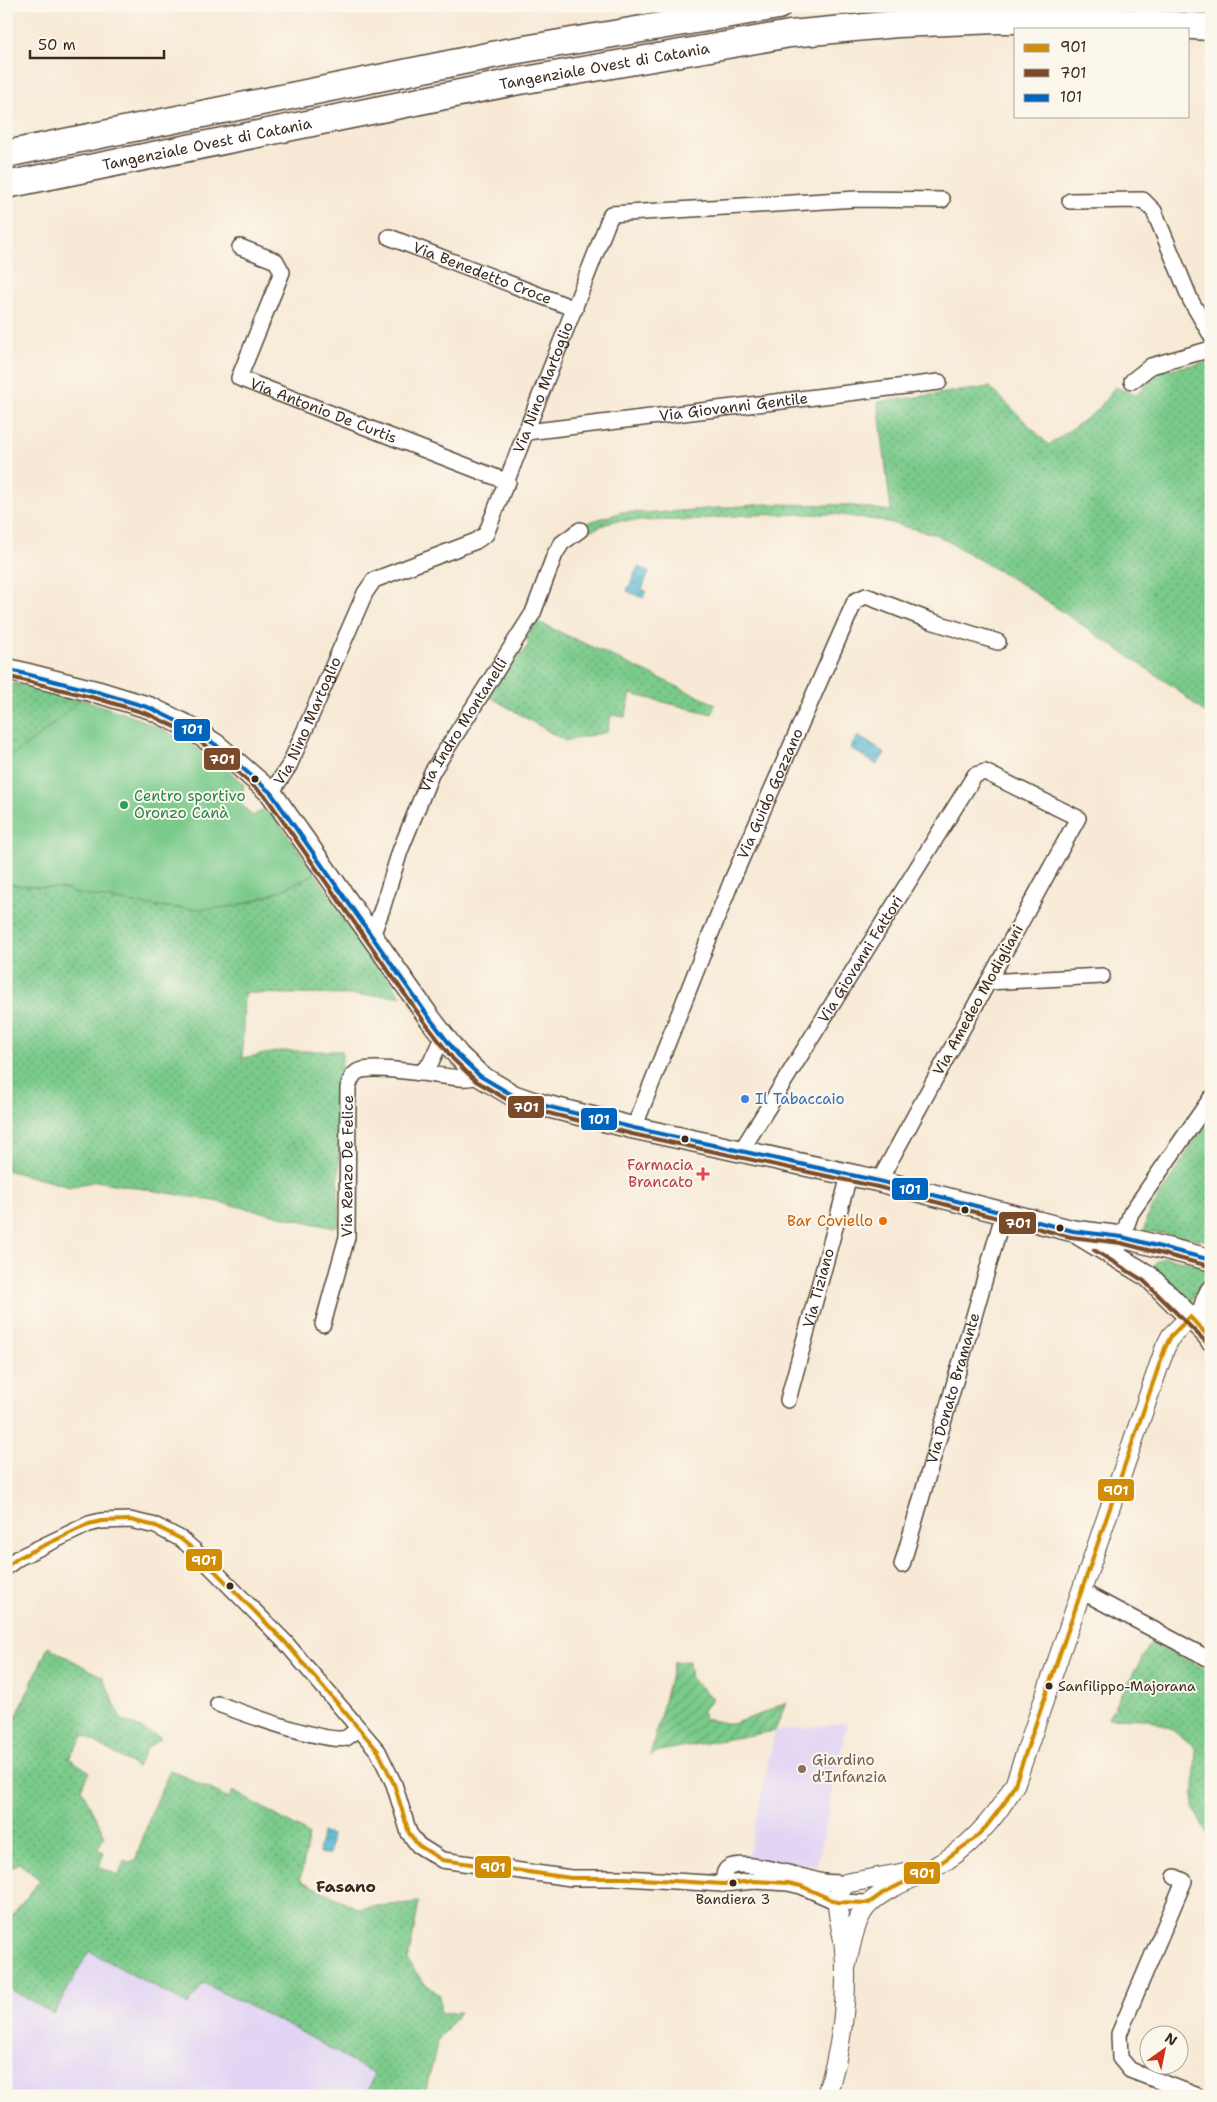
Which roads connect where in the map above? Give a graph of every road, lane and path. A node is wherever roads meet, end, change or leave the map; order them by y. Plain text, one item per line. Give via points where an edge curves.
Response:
1 (778, 6) edge
2 (1211, 27) edge
3 (6, 154) edge
4 (6, 186) edge
5 (942, 200) dead end
6 (1070, 201) dead end
7 (389, 237) dead end
8 (240, 247) dead end
9 (575, 309) junction
10 (1211, 335) edge
11 (1211, 348) edge
12 (1132, 381) dead end
13 (939, 382) dead end
14 (527, 432) junction
15 (508, 482) junction
16 (580, 530) dead end
17 (998, 642) dead end
18 (6, 670) edge
19 (985, 772) joint
20 (271, 793) junction
21 (372, 936) junction
22 (1102, 976) dead end
23 (988, 982) junction
24 (443, 1036) junction
25 (420, 1073) junction
26 (480, 1076) junction
27 (1211, 1098) edge
28 (634, 1128) junction
29 (741, 1151) junction
30 (850, 1176) junction
31 (879, 1181) junction
32 (1004, 1212) junction
33 (1118, 1247) junction
34 (1162, 1247) junction
35 (1211, 1260) edge
36 (1148, 1276) junction
37 (1211, 1292) edge
38 (1190, 1317) junction
39 (323, 1324) dead end
40 (1209, 1337) edge
41 (788, 1400) dead end
42 (6, 1566) edge
43 (902, 1566) dead end
44 (1081, 1591) junction
45 (1211, 1660) edge
46 (218, 1704) dead end
47 (358, 1728) junction
48 (935, 1867) junction
49 (1180, 1879) dead end
50 (723, 1884) junction
51 (847, 1884) junction
52 (837, 1902) junction
53 (869, 1903) junction
54 (846, 1966) junction
55 (826, 2096) edge
56 (1198, 2096) edge

1 - 3 highway, Tangenziale Ovest di Catania via 508,52
2 - 4 highway, Tangenziale Ovest di Catania via 1081,20 998,20 897,24 790,34 504,84
5 - 9 street, Via Nino Martoglio via 857,199 611,214
6 - 10 street via 1143,200 1154,211 1191,301
7 - 9 street, Via Benedetto Croce
8 - 15 street, Via Antonio De Curtis via 276,261 282,272 239,378
9 - 14 street, Via Nino Martoglio
11 - 12 street via 1151,366
13 - 14 street, Via Giovanni Gentile
14 - 15 street, Via Nino Martoglio
15 - 20 street, Via Nino Martoglio via 486,534 476,541 374,580 365,593 288,766
16 - 21 street, Via Indro Montanelli via 562,543 554,554 533,613 432,772 400,851
17 - 28 street, Via Guido Gozzano via 866,596 855,601 732,880
18 - 20 main road via 150,708 188,726 216,745
19 - 23 street, Via Amedeo Modigliani via 1078,818
19 - 29 street, Via Giovanni Fattori via 975,775
20 - 21 main road
21 - 24 main road
22 - 23 street
23 - 31 street, Via Amedeo Modigliani
24 - 25 street via 430,1064
24 - 26 main road
25 - 26 street via 463,1078
25 - 39 street, Via Renzo De Felice via 368,1069 351,1078 348,1088 347,1237
26 - 28 main road via 514,1096 534,1103
27 - 33 street via 1131,1213
28 - 29 main road
29 - 30 main road
30 - 31 main road
30 - 41 street, Via Tiziano
31 - 32 main road
32 - 33 main road
32 - 43 street, Via Donato Bramante
33 - 34 main road
33 - 36 main road
34 - 35 main road
34 - 36 main road via 1149,1259 1146,1267
36 - 38 main road
37 - 40 main road via 1204,1312
38 - 40 main road
38 - 44 street via 1171,1336 1165,1348
42 - 47 street via 89,1524 130,1520 156,1526 181,1539 206,1561 285,1642
44 - 45 street
44 - 48 street via 1015,1784 986,1827
46 - 47 street via 262,1721 329,1738 346,1738
47 - 50 street via 378,1751 388,1769 409,1833 418,1846 442,1860 571,1878
48 - 51 street
48 - 53 street
49 - 56 street via 1119,2034 1118,2048 1120,2058 1130,2070
50 - 51 street via 725,1871 737,1865
50 - 52 street via 755,1881 788,1883
51 - 52 street via 839,1890
52 - 53 street
52 - 54 street
53 - 54 street via 859,1920
54 - 55 street via 835,2069

